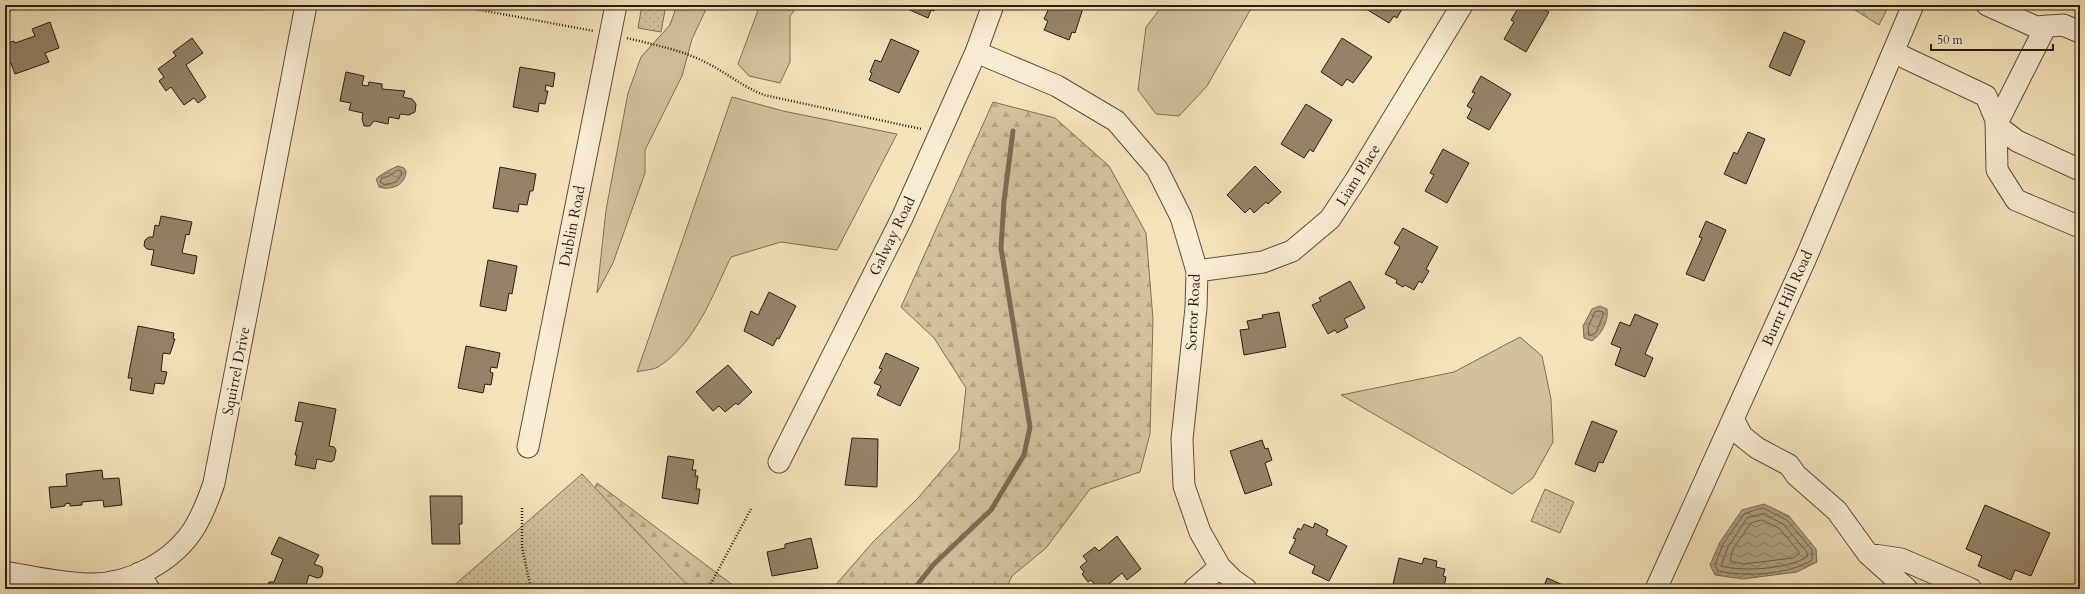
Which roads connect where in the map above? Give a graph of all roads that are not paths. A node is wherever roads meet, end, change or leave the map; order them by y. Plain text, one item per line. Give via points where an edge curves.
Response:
1 (306, 5) edge
2 (616, 5) edge
3 (993, 5) edge
4 (1462, 5) edge
5 (1913, 5) edge
6 (1987, 5) edge
7 (2046, 26) junction
8 (2080, 32) edge
9 (976, 52) junction
10 (1893, 52) junction
11 (1996, 125) junction
12 (2080, 170) edge
13 (2080, 227) edge
14 (1197, 271) junction
15 (1733, 419) junction
16 (1722, 446) junction
17 (528, 447) dead end
18 (778, 462) dead end
19 (1796, 475) junction
20 (1868, 554) junction
21 (1220, 567) junction
22 (5, 572) edge
23 (144, 581) edge
24 (1194, 589) edge
25 (1246, 589) edge
26 (1656, 589) edge
27 (1907, 589) edge
28 (1971, 589) edge

1 - 23 street, Squirrel Drive via 214,483 205,508 190,533
2 - 17 street, Dublin Road
3 - 9 street, Galway Road
4 - 14 street, Liam Place via 1330,219 1292,251 1263,262
5 - 10 street, Burnt Hill Road
6 - 7 street via 2036,27
7 - 8 street via 2063,25
7 - 11 street
9 - 14 street, Sortor Road via 1058,86 1116,121 1157,169 1182,217
9 - 18 street, Galway Road via 902,218
10 - 11 street via 1986,96
10 - 15 street, Burnt Hill Road via 1805,260
11 - 12 street via 2017,142
11 - 13 street via 1997,170 2016,200
14 - 21 street, Sortor Road via 1196,308 1182,438 1184,486 1200,532
15 - 16 street, Burnt Hill Road
15 - 19 street via 1742,436 1757,448 1788,465
16 - 19 street
16 - 26 street, Burnt Hill Road
19 - 20 street via 1837,511
20 - 27 street
20 - 28 street via 1901,559
21 - 24 street
21 - 25 street, Sortor Road
22 - 23 street, Squirrel Drive via 93,584

